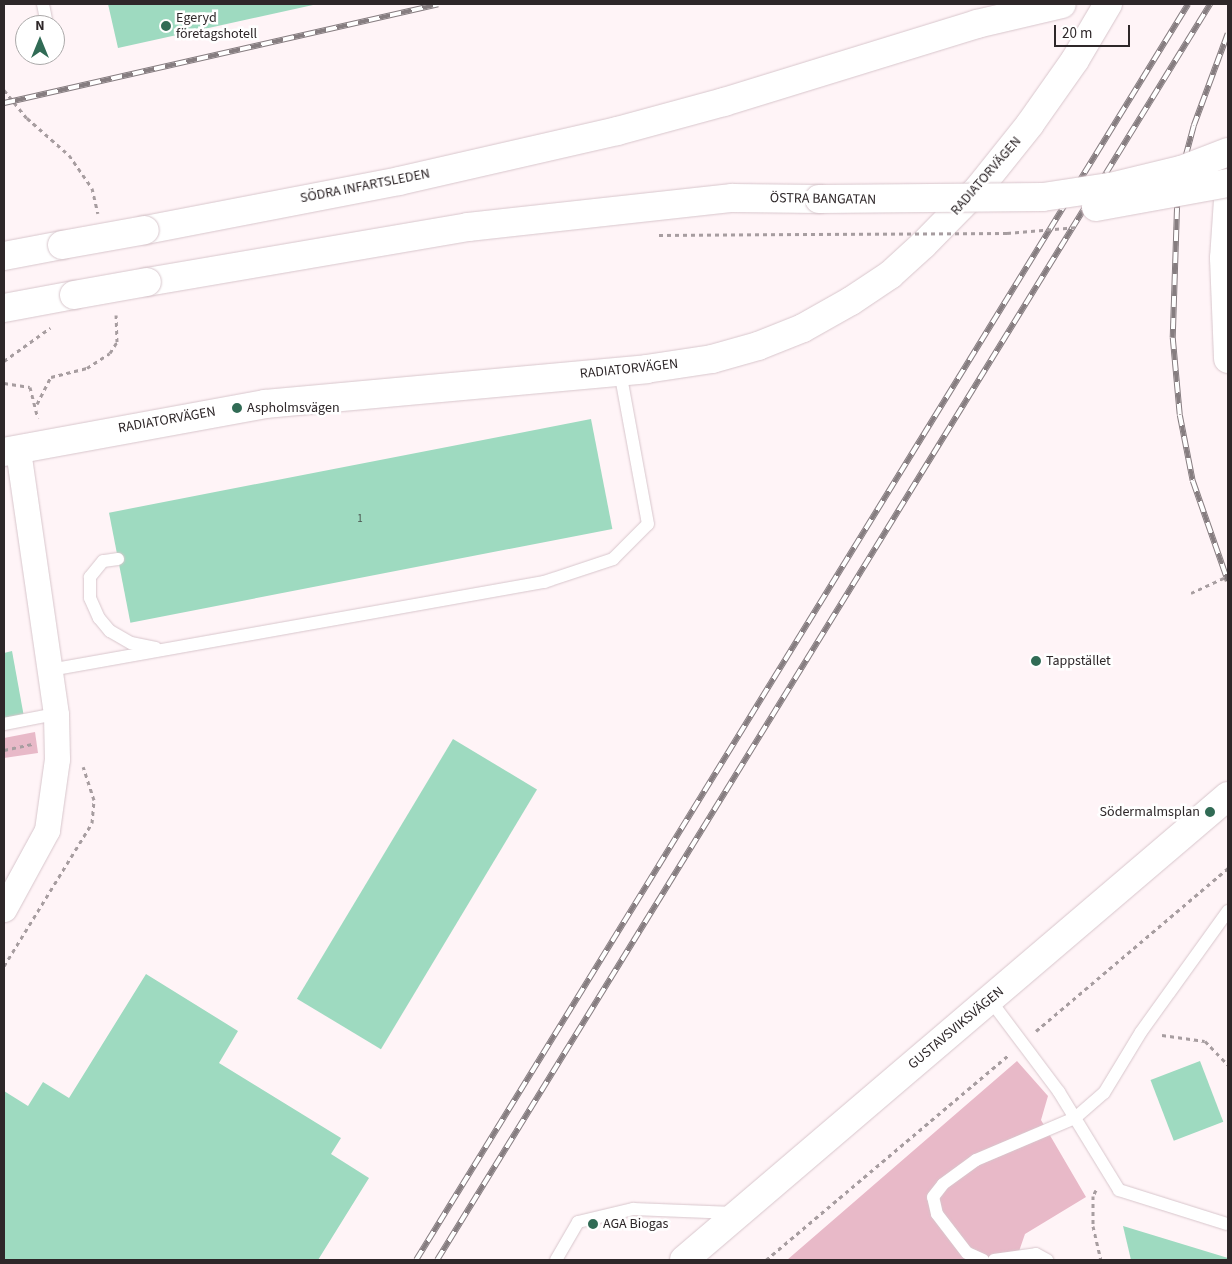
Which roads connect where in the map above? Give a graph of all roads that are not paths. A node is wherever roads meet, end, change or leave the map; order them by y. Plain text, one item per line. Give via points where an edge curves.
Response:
1 (1016, 4) edge
2 (1062, 4) edge
3 (1108, 4) edge
4 (977, 24) junction
5 (1228, 152) edge
6 (1228, 183) edge
7 (1228, 200) edge
8 (817, 216) junction
9 (4, 256) edge
10 (4, 308) edge
11 (1228, 359) edge
12 (620, 372) junction
13 (11, 451) edge
14 (118, 559) dead end
15 (163, 650) junction
16 (50, 670) junction
17 (56, 714) junction
18 (4, 724) edge
19 (1228, 796) edge
20 (4, 909) edge
21 (1228, 911) edge
22 (990, 1000) junction
23 (1075, 1118) junction
24 (739, 1214) junction
25 (1227, 1224) dead end
26 (556, 1260) edge
27 (684, 1260) edge
28 (983, 1260) edge
29 (994, 1260) edge
30 (1046, 1260) edge

1 - 4 main road
2 - 4 main road
3 - 12 main road, RADIATORVÄGEN via 1075,60 984,181 890,275 803,328 758,346 712,359
4 - 9 main road, SÖDRA INFARTSLEDEN, bridge via 724,102 617,131 399,181
5 - 8 main road, ÖSTRA BANGATAN, bridge via 1181,170 1110,187 1043,197
6 - 8 main road, bridge via 1115,205 1052,212 996,216
7 - 11 main road via 1224,258
8 - 10 main road, bridge via 730,217 648,208 595,211 413,236
12 - 13 main road, RADIATORVÄGEN via 265,404 97,432
12 - 15 lane via 648,524 613,559 544,582
13 - 16 street
14 - 15 lane via 102,561 90,577 90,598 99,618 110,631 132,643
15 - 16 lane
16 - 17 street
17 - 18 lane
17 - 20 street via 56,768 47,830
19 - 22 main road, GUSTAVSVIKSVÄGEN
21 - 23 lane via 1142,1032 1104,1093
22 - 23 lane
22 - 24 main road, GUSTAVSVIKSVÄGEN
23 - 25 lane via 1119,1190
23 - 28 lane via 976,1160 943,1184 934,1197 936,1214 967,1253
24 - 26 lane via 633,1209 578,1222
24 - 27 main road, GUSTAVSVIKSVÄGEN
29 - 30 lane via 1036,1254

